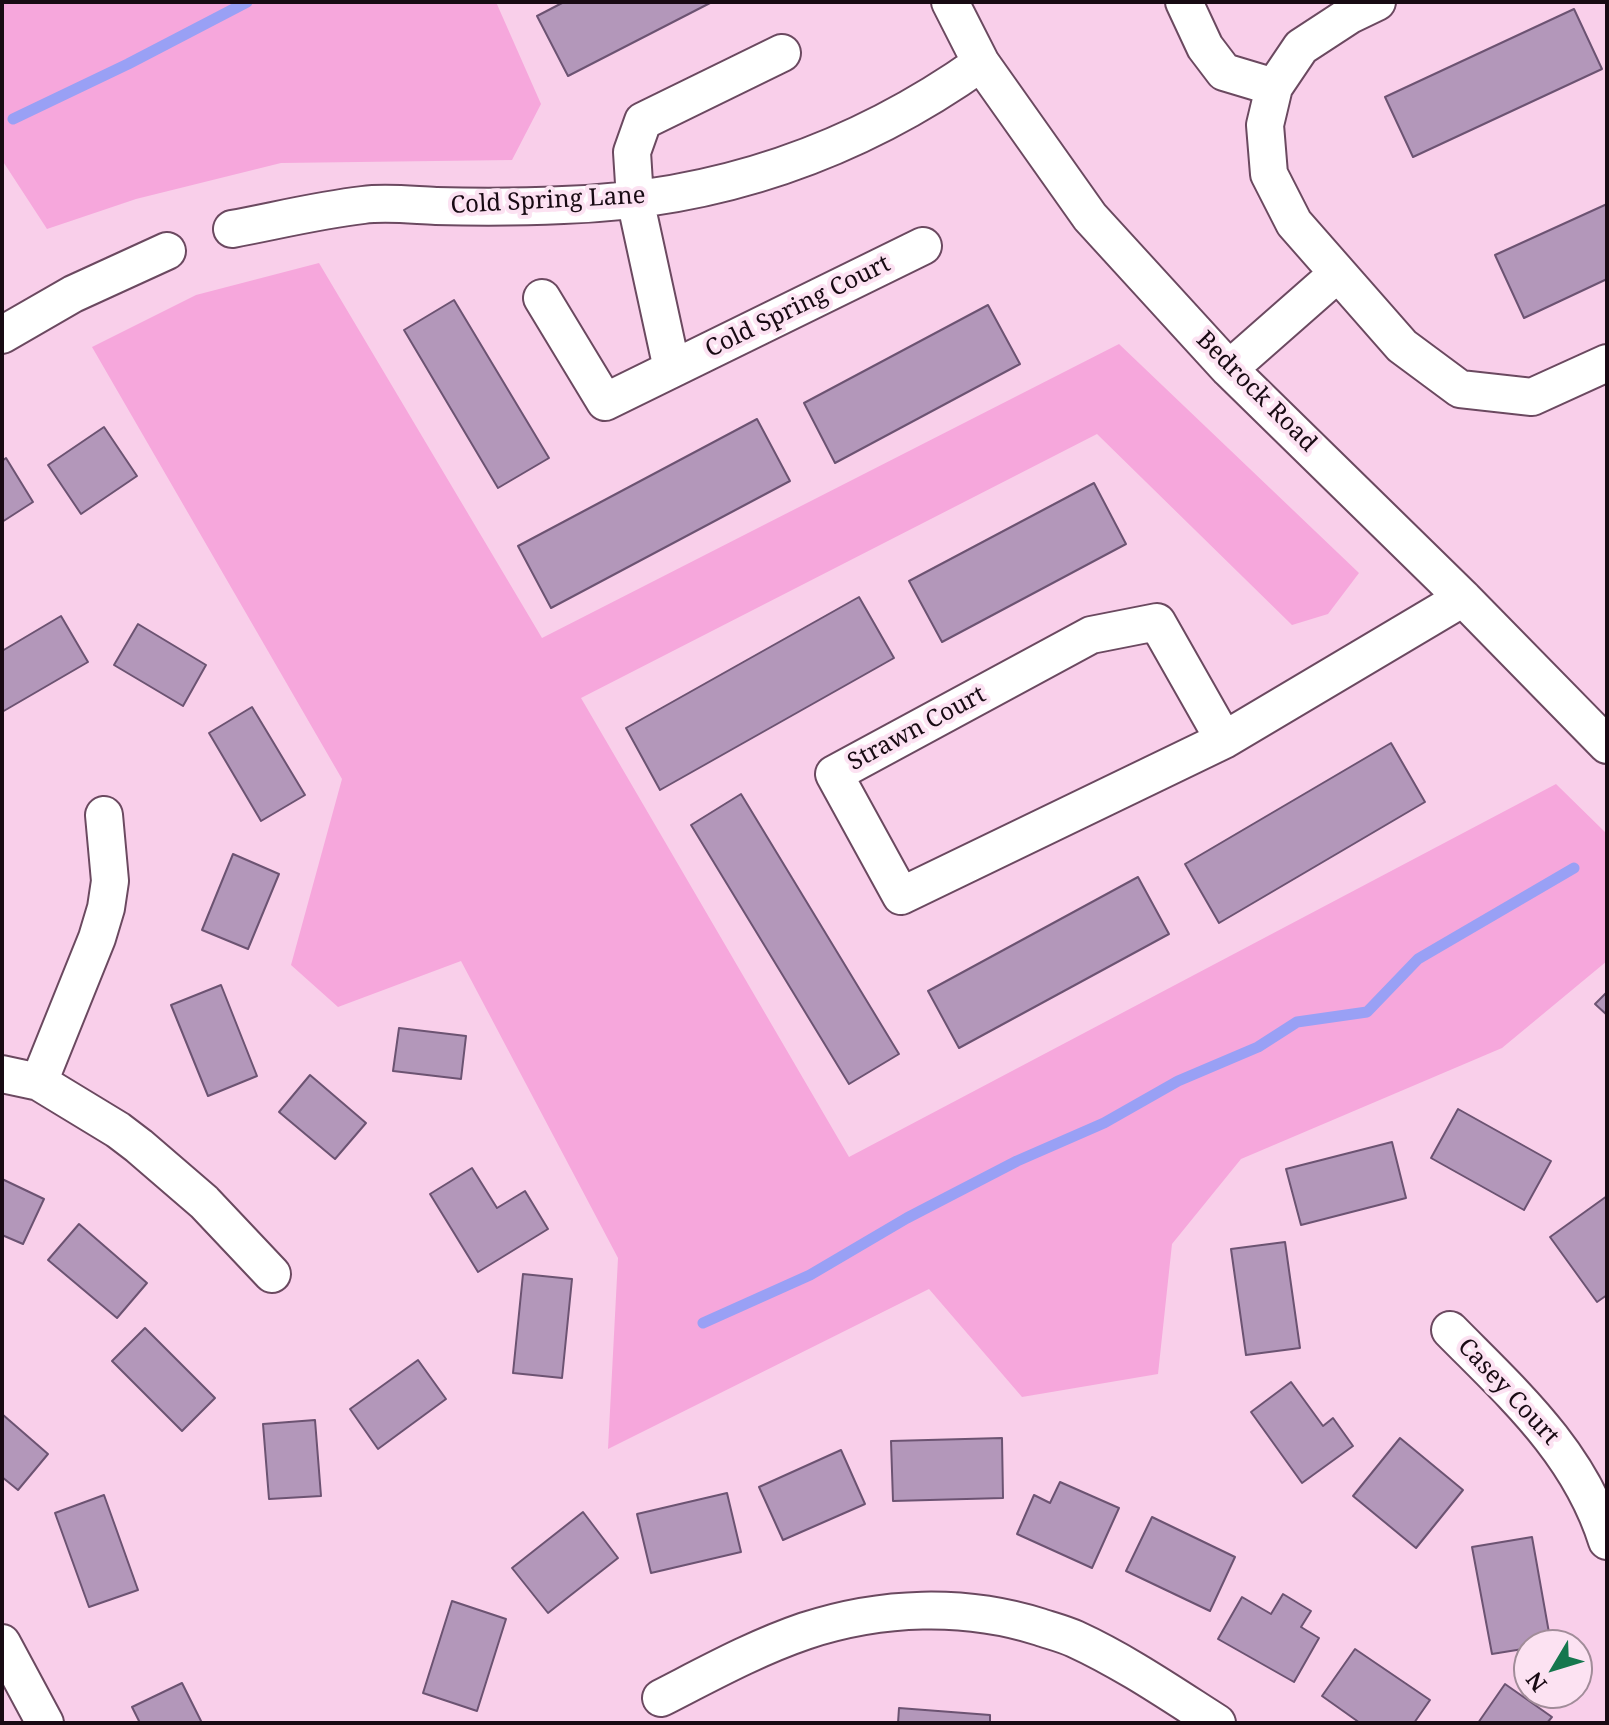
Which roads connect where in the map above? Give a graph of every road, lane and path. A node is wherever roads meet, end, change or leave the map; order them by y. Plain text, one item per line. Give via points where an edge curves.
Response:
1 (950, 2) edge
2 (1184, 2) edge
3 (1377, 2) edge
4 (782, 53) dead end
5 (981, 63) junction
6 (1274, 87) junction
7 (635, 199) junction
8 (232, 229) dead end
9 (923, 246) dead end
10 (167, 251) dead end
11 (1337, 274) junction
12 (542, 298) dead end
13 (2, 335) edge
14 (672, 369) junction
15 (1229, 369) junction
16 (1604, 373) edge
17 (1463, 598) junction
18 (1224, 740) junction
19 (1607, 745) edge
20 (104, 815) dead end
21 (2, 1074) edge
22 (39, 1082) junction
23 (272, 1274) dead end
24 (1450, 1330) dead end
25 (1607, 1541) edge
26 (2, 1643) edge
27 (661, 1698) dead end
28 (45, 1723) edge
29 (1217, 1723) edge

1 - 5 street, Bedrock Road
2 - 6 street via 1205,47 1224,72
3 - 6 street via 1301,47
4 - 7 street, Cold Spring Court via 643,121 632,152
5 - 7 street, Cold Spring Lane via 946,88 829,149 709,188
5 - 15 street, Bedrock Road via 1090,217
6 - 11 street via 1265,125 1269,174 1294,223
7 - 8 street, Cold Spring Lane via 565,205 365,204
7 - 14 street, Cold Spring Court
9 - 14 street, Cold Spring Court
10 - 13 street via 73,294
11 - 15 street
11 - 16 street via 1402,346 1460,389 1532,397
12 - 14 street, Cold Spring Court via 605,402
15 - 17 street, Bedrock Road
17 - 18 street, Strawn Court
17 - 19 street, Bedrock Road
18 - 18 street, Strawn Court via 1157,622 1091,635 834,774 901,896
20 - 22 street via 110,881 106,908
21 - 22 street
22 - 23 street via 139,1146 204,1202
24 - 25 street, Casey Court via 1538,1419 1569,1461
26 - 28 street
27 - 29 street via 805,1631 874,1615 941,1610 1022,1622 1072,1637 1124,1663

